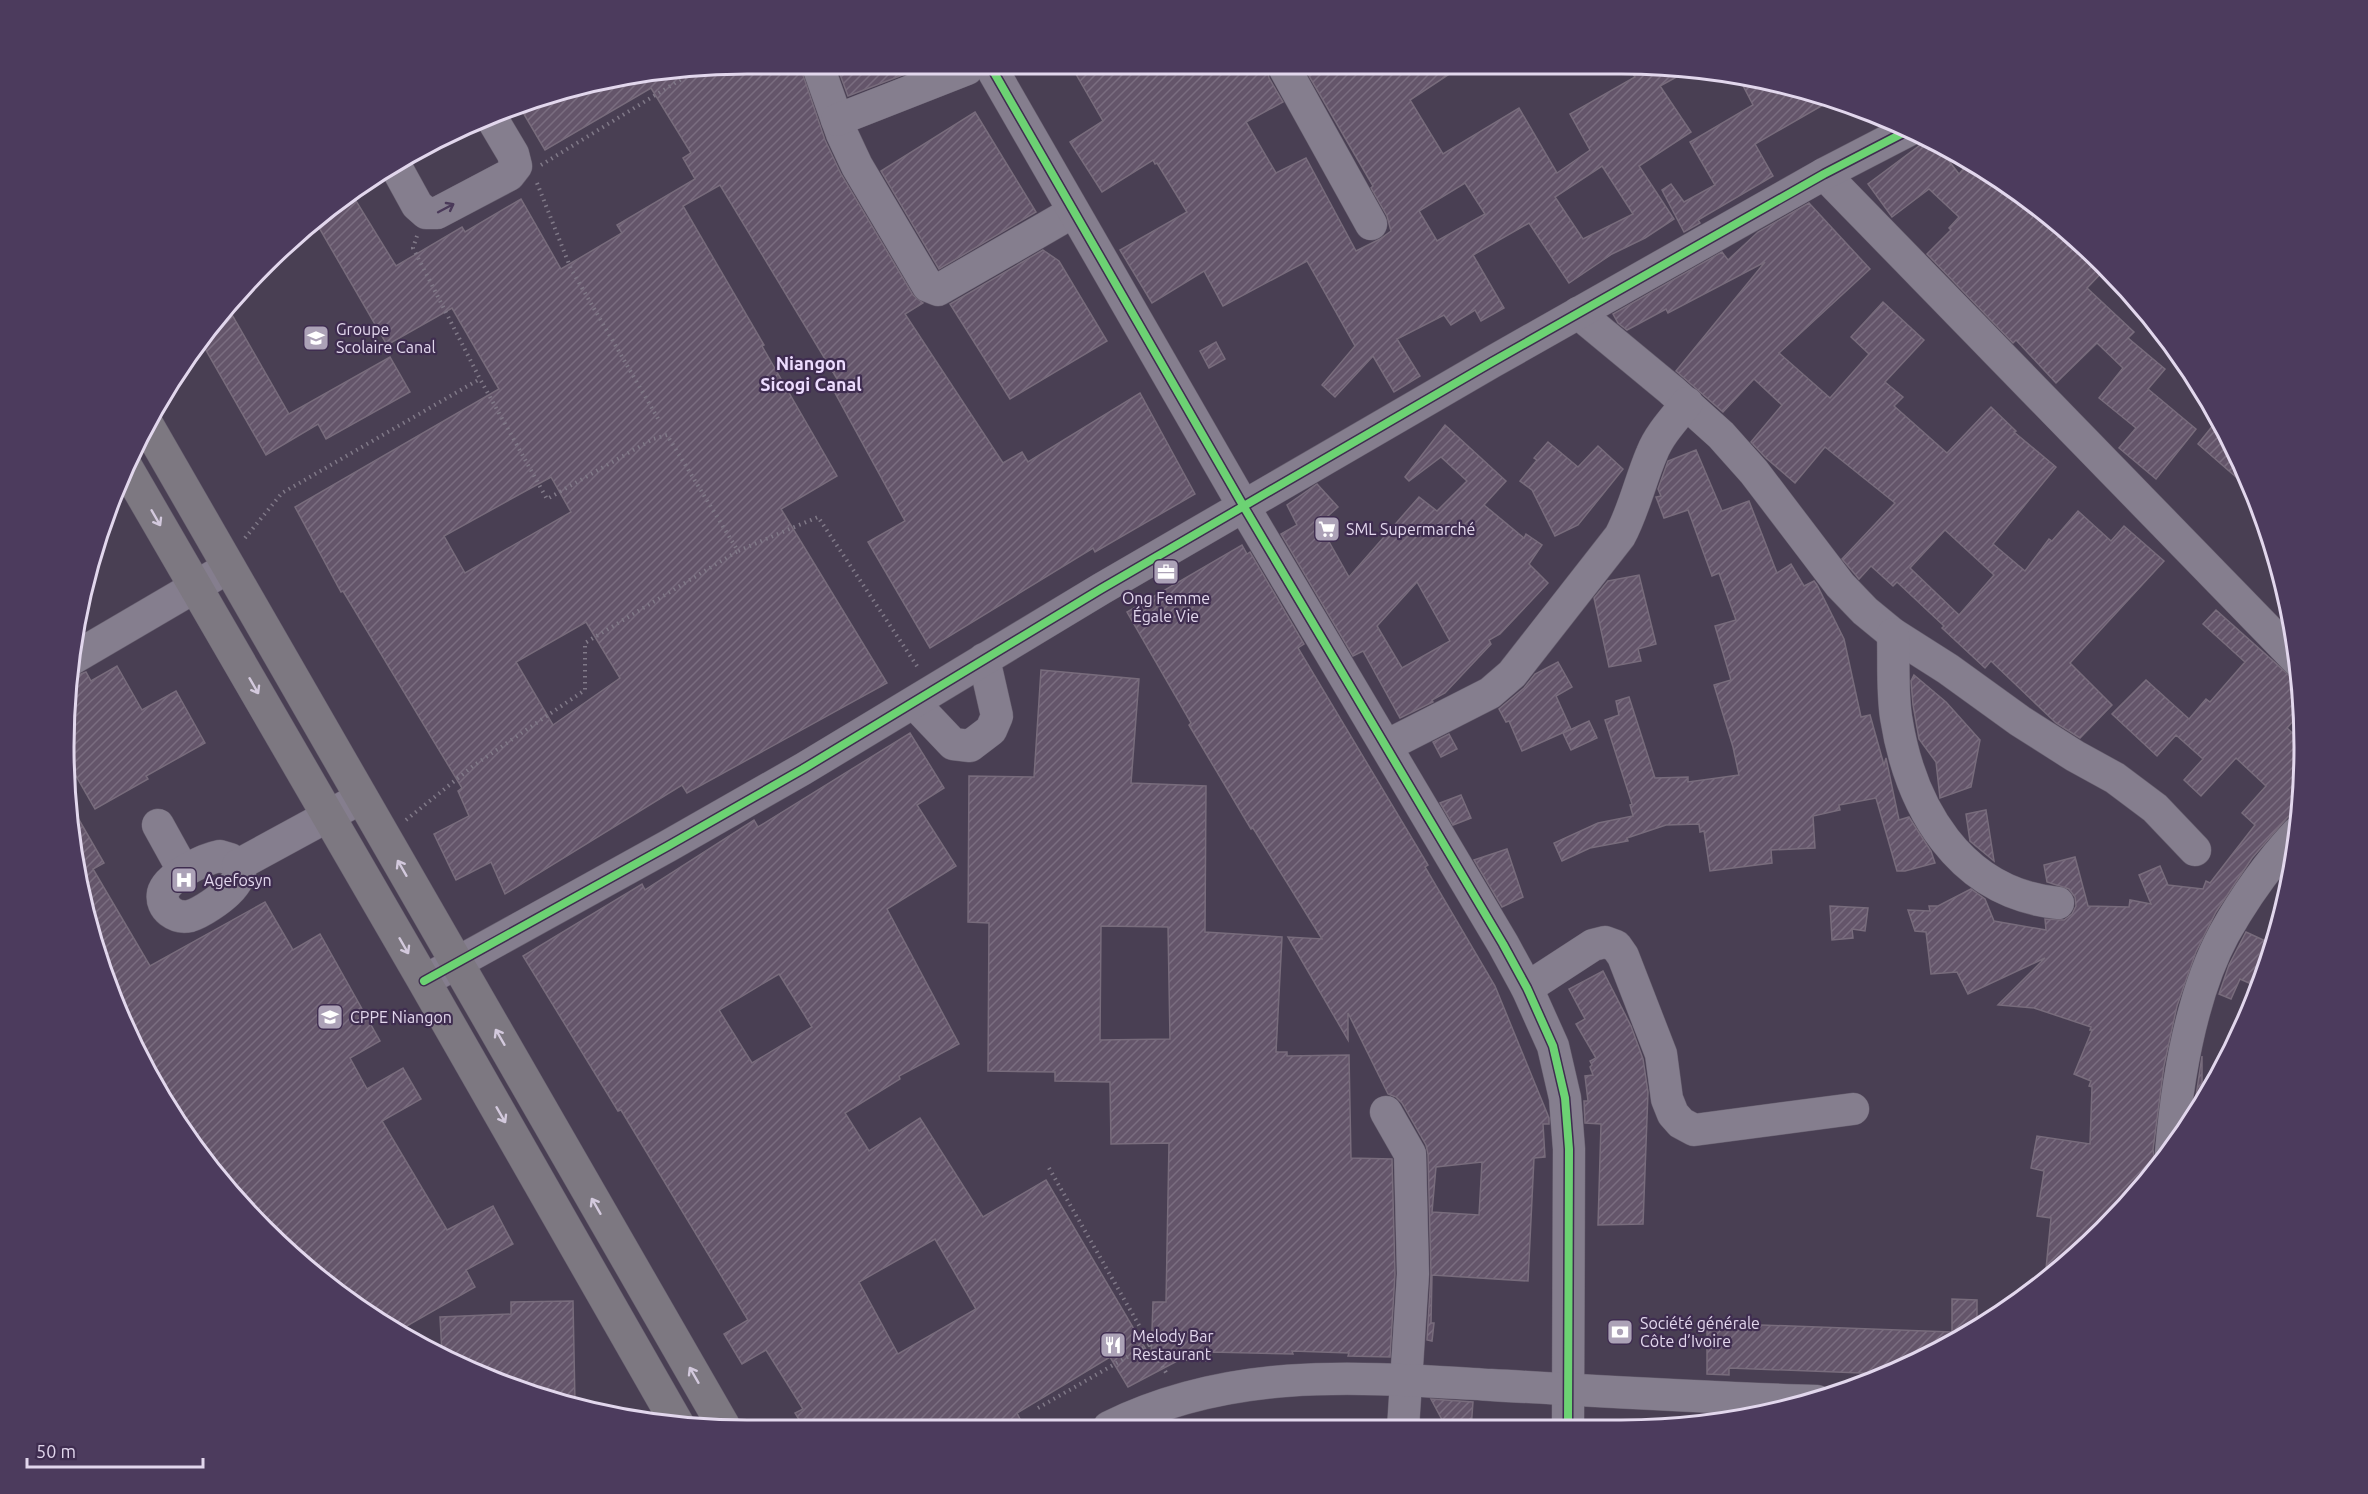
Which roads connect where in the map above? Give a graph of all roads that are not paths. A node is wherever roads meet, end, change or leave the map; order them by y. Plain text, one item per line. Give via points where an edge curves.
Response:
1 (821, 74) edge
2 (954, 74) edge
3 (995, 74) edge
4 (1287, 74) edge
5 (837, 120) junction
6 (495, 123) edge
7 (1900, 135) edge
8 (398, 171) edge
9 (1824, 174) junction
10 (1073, 212) junction
11 (1371, 224) dead end
12 (1578, 313) junction
13 (1687, 404) junction
14 (152, 433) edge
15 (131, 476) edge
16 (1244, 507) junction
17 (229, 567) junction
18 (195, 586) junction
19 (1893, 634) junction
20 (2288, 650) edge
21 (80, 654) edge
22 (984, 659) junction
23 (924, 697) junction
24 (1386, 747) junction
25 (361, 798) junction
26 (330, 817) junction
27 (158, 825) dead end
28 (2288, 843) edge
29 (2194, 850) dead end
30 (238, 865) junction
31 (184, 872) junction
32 (2058, 903) dead end
33 (457, 963) junction
34 (424, 981) junction
35 (1527, 988) junction
36 (1853, 1109) dead end
37 (1386, 1112) dead end
38 (2174, 1130) edge
39 (1406, 1379) junction
40 (1570, 1389) junction
41 (1788, 1400) edge
42 (673, 1416) edge
43 (720, 1419) edge
44 (1126, 1420) edge
45 (1403, 1420) edge
46 (1568, 1420) edge

1 - 5 street
2 - 5 street
3 - 10 street
4 - 11 street
5 - 10 street via 879,204 928,286 938,290
8 -> 6 street via 417,205 426,213 437,213 524,169
7 - 9 street
9 - 12 street
9 - 20 street
10 - 16 street
12 - 13 street
12 - 16 street
13 - 19 street via 1754,472 1840,585
13 - 24 street via 1652,452 1620,536 1512,674 1490,693
14 - 17 main road
15 -> 18 main road
16 - 22 street
16 - 24 street
17 - 18 street
17 - 25 main road
18 - 21 street
18 -> 26 main road
19 - 29 street via 2020,721 2115,778 2155,808
19 - 32 street via 1895,715 1905,761 1935,829 1984,878 2033,900
22 - 23 street
22 - 23 street via 997,716 991,730 970,746 953,744
23 - 33 street via 679,841
24 - 35 street
25 - 26 street
33 -> 25 main road
26 - 30 street
26 -> 34 main road
27 - 31 street
28 - 38 street via 2224,934 2199,995
30 - 31 street via 220,856
30 - 31 street via 240,875 230,891 204,909 181,916 164,905 163,892
33 - 34 street
43 -> 33 main road
34 -> 42 main road
35 - 36 street via 1593,945 1616,945 1661,1054 1673,1114 1694,1130
35 - 40 street via 1553,1046 1565,1098 1569,1149
37 - 39 street via 1410,1154 1413,1274
39 - 40 street
39 - 44 street via 1288,1380 1230,1386 1180,1398
39 - 45 street
40 - 41 street
40 - 46 street

